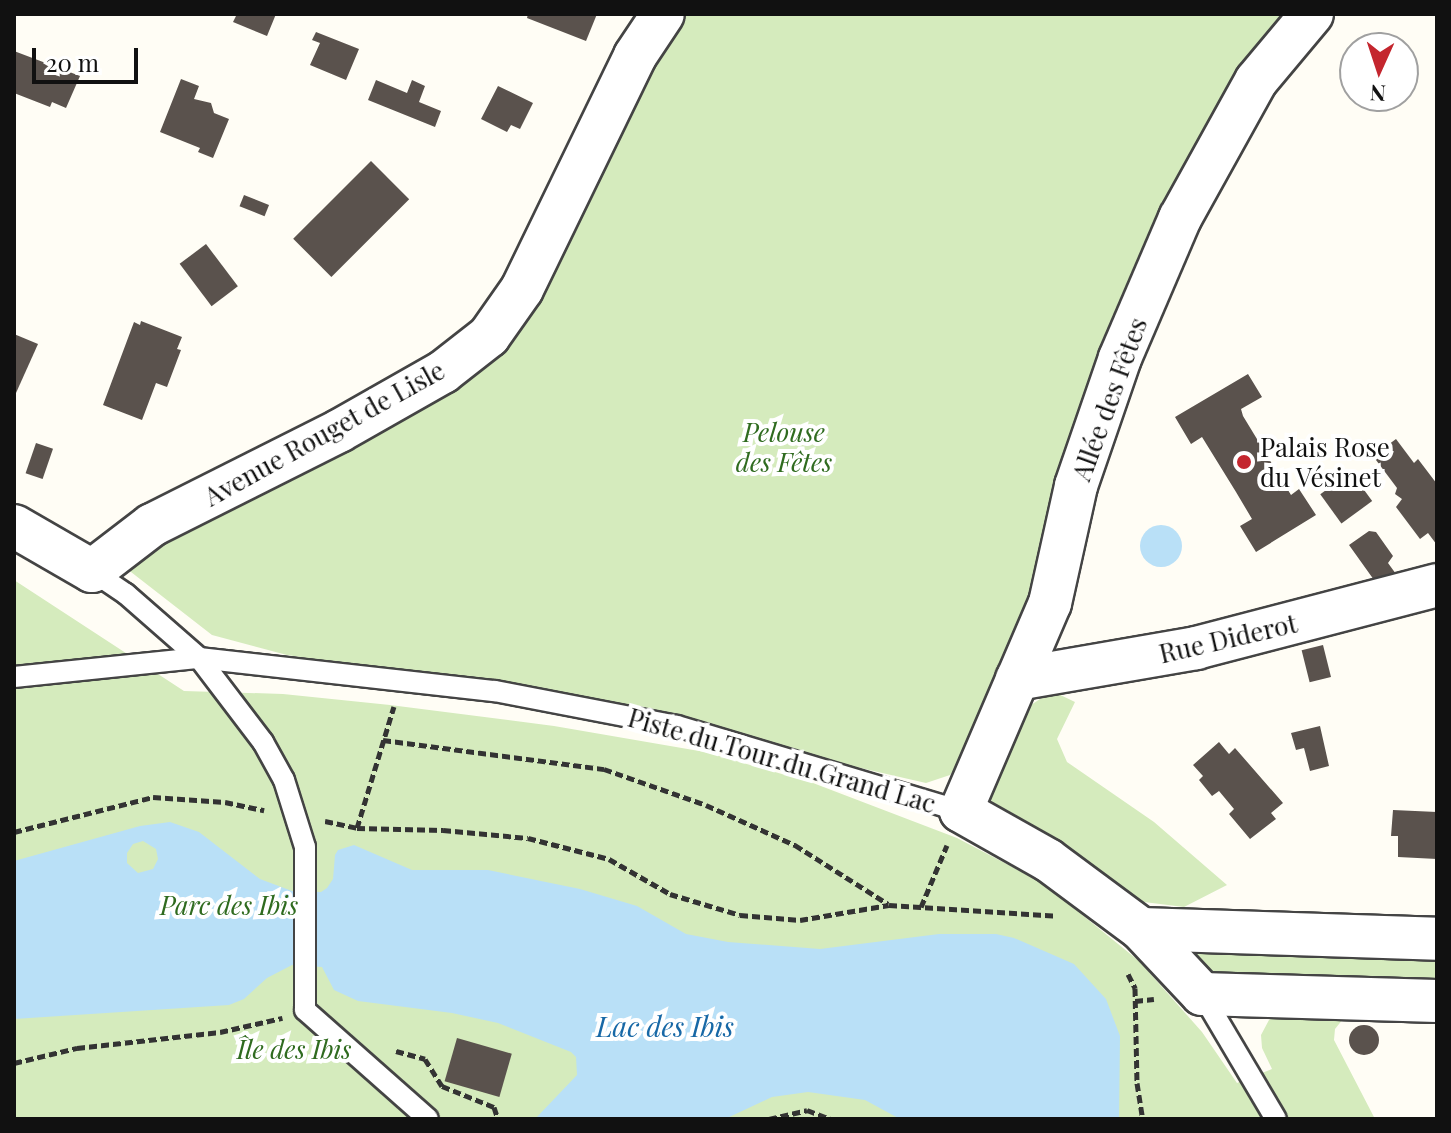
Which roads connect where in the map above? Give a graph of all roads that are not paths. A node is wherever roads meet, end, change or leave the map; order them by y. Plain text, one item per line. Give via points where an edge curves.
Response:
1 (663, 14) edge
2 (1312, 14) edge
3 (14, 526) edge
4 (92, 571) junction
5 (1437, 585) edge
6 (199, 658) junction
7 (14, 677) edge
8 (1017, 679) junction
9 (961, 811) junction
10 (1437, 939) edge
11 (1131, 944) junction
12 (1202, 994) junction
13 (1437, 1001) edge
14 (428, 1119) edge
15 (1276, 1119) edge

1 - 4 street, Avenue Rouget de Lisle via 635,56 522,289 489,336 443,372 339,431 152,525
2 - 8 street, Allée des Fêtes via 1256,81 1180,218 1120,358 1076,486 1050,603
3 - 4 street
4 - 6 lane
5 - 8 street, Rue Diderot via 1196,648
6 - 7 lane, Piste du Tour du Grand Lac
6 - 9 lane, Piste du Tour du Grand Lac via 495,691 677,726
6 - 14 lane via 263,742 297,816 307,880 305,1010
8 - 9 street, Allée des Fêtes
9 - 11 street, Piste du Tour du Grand Lac via 1048,860
10 - 11 street
11 - 12 street, Piste du Tour du Grand Lac
12 - 13 street
12 - 15 lane, Piste du Tour du Grand Lac

